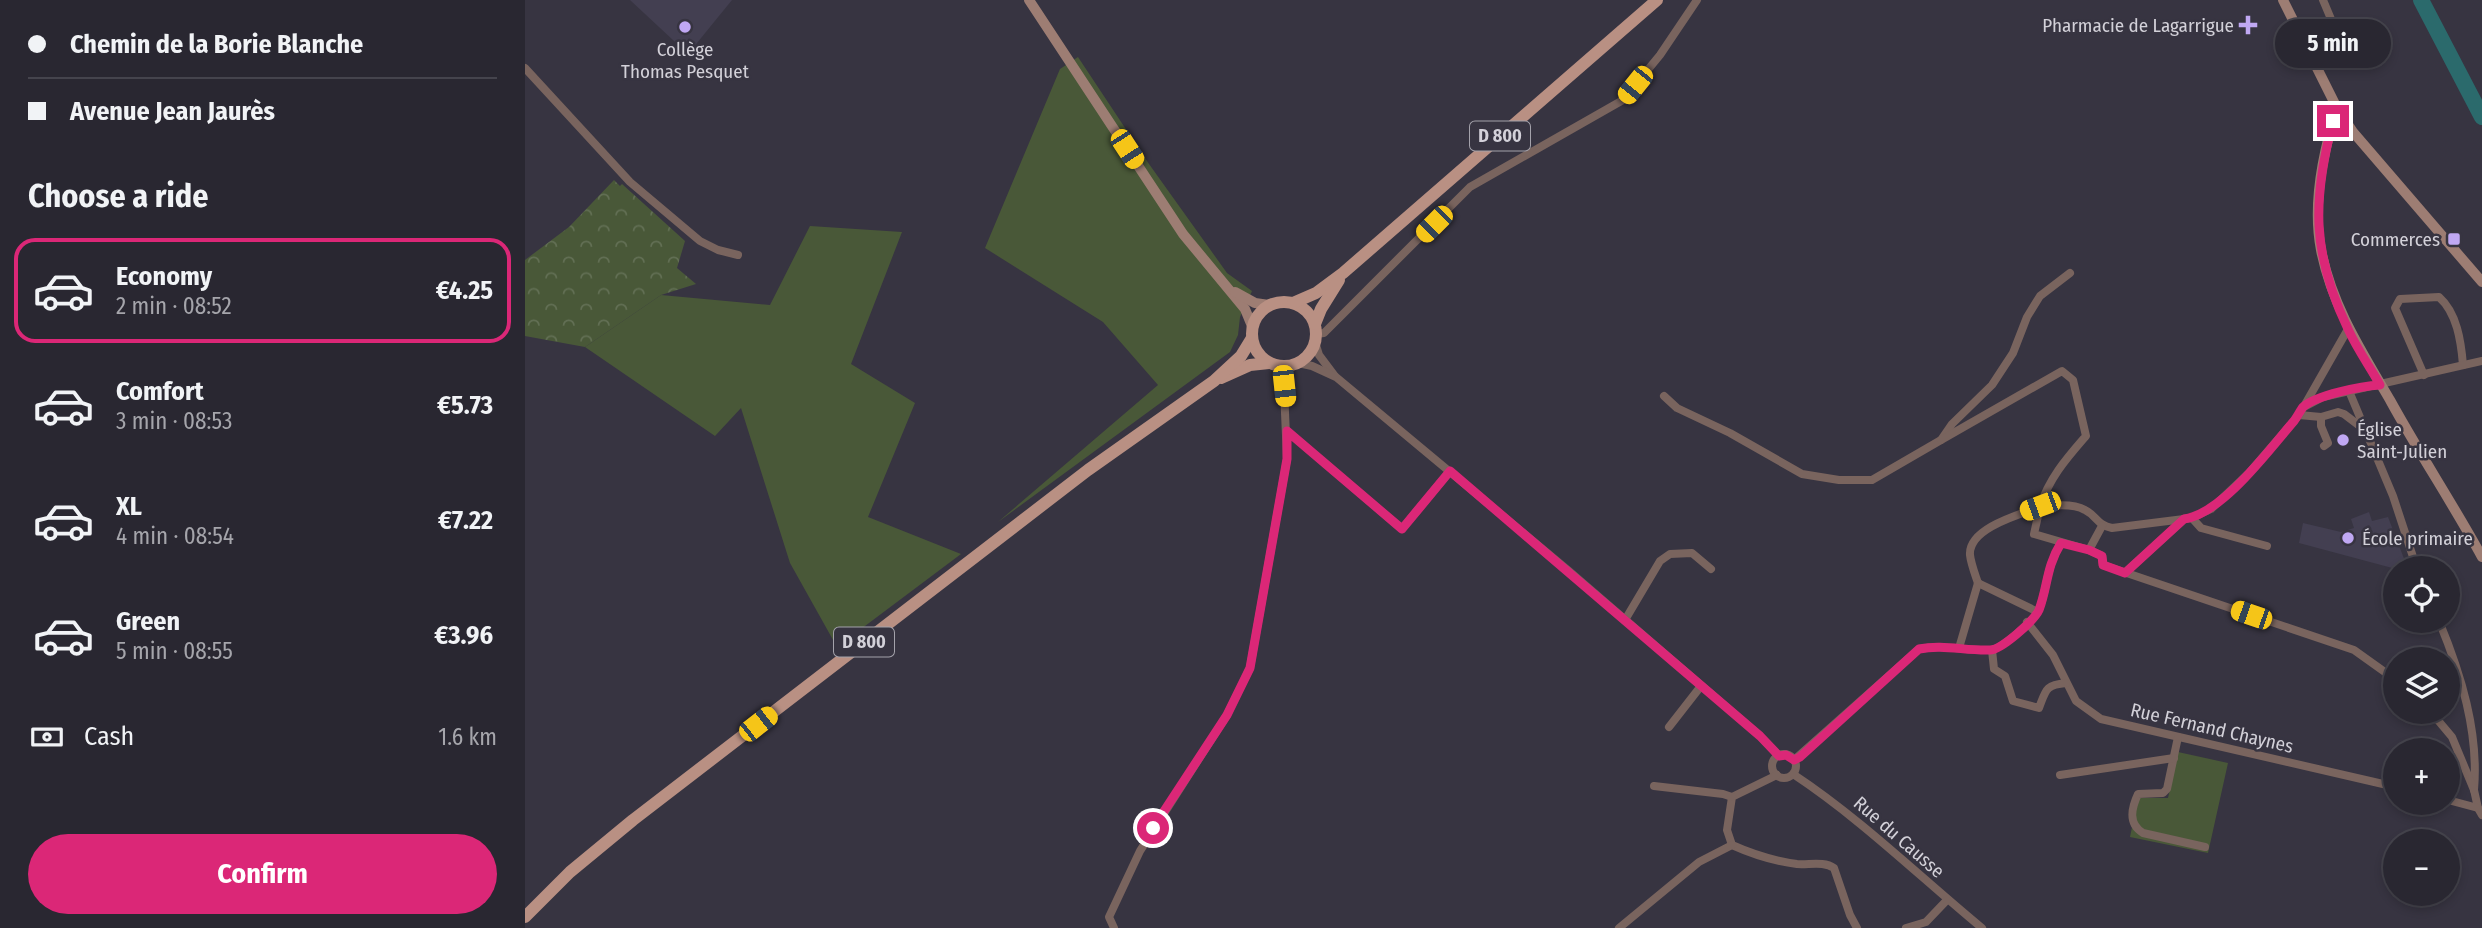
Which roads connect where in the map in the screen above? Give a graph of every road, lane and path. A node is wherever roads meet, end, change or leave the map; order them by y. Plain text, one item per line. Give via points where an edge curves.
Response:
1 (1029, 0) edge
2 (1657, 0) edge
3 (1697, 0) edge
4 (2283, 0) edge
5 (2323, 0) edge
6 (2311, 57) junction
7 (525, 68) edge
8 (2337, 108) junction
9 (738, 255) dead end
10 (1343, 273) junction
11 (2070, 273) dead end
12 (2482, 282) edge
13 (1230, 289) junction
14 (1293, 303) junction
15 (1269, 305) junction
16 (2348, 329) junction
17 (1252, 332) junction
18 (1315, 333) junction
19 (2482, 361) edge
20 (1269, 363) junction
21 (1298, 363) junction
22 (2463, 365) junction
23 (1283, 366) junction
24 (2424, 375) junction
25 (1335, 377) junction
26 (1215, 381) junction
27 (2380, 385) junction
28 (2349, 391) junction
29 (1664, 396) dead end
30 (2304, 407) junction
31 (2299, 415) junction
32 (2321, 417) junction
33 (1287, 431) junction
34 (2367, 432) junction
35 (1941, 440) junction
36 (2324, 446) dead end
37 (1450, 471) junction
38 (2040, 506) junction
39 (2188, 518) junction
40 (2102, 526) junction
41 (2061, 543) junction
42 (2267, 546) dead end
43 (2089, 550) junction
44 (2413, 556) edge
45 (2482, 557) edge
46 (1711, 569) dead end
47 (2125, 573) junction
48 (1978, 583) junction
49 (2038, 612) junction
50 (1625, 620) junction
51 (2027, 622) junction
52 (2443, 633) edge
53 (1959, 648) junction
54 (1992, 650) junction
55 (2383, 671) edge
56 (2066, 683) junction
57 (1701, 685) junction
58 (2441, 724) edge
59 (1669, 727) dead end
60 (2178, 737) junction
61 (1779, 756) junction
62 (2174, 758) junction
63 (1794, 760) junction
64 (1793, 774) junction
65 (1777, 775) junction
66 (2060, 775) dead end
67 (2383, 784) edge
68 (1654, 786) dead end
69 (2474, 790) junction
70 (1732, 797) junction
71 (2460, 804) edge
72 (2480, 812) edge
73 (1732, 845) junction
74 (2205, 847) dead end
75 (1947, 900) junction
76 (525, 917) edge
77 (1114, 928) edge
78 (1619, 928) edge
79 (1857, 928) edge
80 (1906, 928) edge
81 (1982, 928) edge

1 - 13 street via 1183,234
2 - 10 main road, D 800
3 - 18 street via 1622,100 1470,187 1324,333
4 - 6 street
5 - 6 street via 2331,19 2330,40
6 - 8 street
7 - 9 street via 630,182 700,241
8 - 12 street
8 - 16 street via 2317,205 2320,248
10 - 14 main road, D 800
10 - 18 main road, D 800 via 1321,309
11 - 35 street via 2040,296 2013,354
13 - 15 street
13 - 17 street via 1248,313
14 - 15 main road
14 - 18 main road via 1310,315
15 - 17 main road
16 - 27 street
16 - 30 street
17 - 20 main road via 1261,356
17 - 26 main road, D 800 via 1241,356
18 - 21 main road via 1306,358
18 - 25 street via 1319,355
19 - 22 street
20 - 23 main road
20 - 26 main road, D 800 via 1250,365
21 - 23 main road
21 - 25 street
22 - 24 street
22 - 24 street via 2450,307 2439,297 2400,299 2395,308
23 - 33 street
24 - 27 street
25 - 37 street
26 - 76 main road, D 800 via 1077,478 633,820
27 - 28 street
27 - 45 street
28 - 30 street
28 - 34 street
29 - 35 street via 1677,408 1802,474 1839,480 1872,480
30 - 31 street
31 - 32 street
31 - 39 street via 2211,509
32 - 34 street via 2338,412
32 - 36 street via 2328,443
33 - 37 street via 1402,529
33 - 77 street via 1287,459 1250,668 1227,715 1139,851 1109,918
34 - 44 street
35 - 38 street via 2062,371 2073,380 2086,436 2061,466
37 - 50 street
38 - 40 street via 2084,509
38 - 41 street via 2033,534
38 - 48 street via 1999,521 1974,540 1970,553
39 - 40 street
39 - 42 street via 2201,528
39 - 47 street
40 - 43 street
41 - 43 street
41 - 49 street via 2051,559
43 - 47 street via 2102,556 2103,565
46 - 50 street via 1692,553 1670,554 1660,561
47 - 55 street via 2354,650
48 - 49 street
48 - 53 street
49 - 51 street
50 - 57 street
51 - 54 street via 2001,648
51 - 56 street, Rue Fernand Chaynes via 2053,655
52 - 69 street via 2467,703 2476,768
53 - 54 street
53 - 63 street via 1919,649
54 - 56 street via 1994,669 2005,676 2013,701 2039,708 2052,684
56 - 60 street, Rue Fernand Chaynes via 2076,701 2101,719
57 - 59 street
57 - 61 street
58 - 69 street via 2452,737
60 - 62 street
60 - 67 street, Rue Fernand Chaynes
61 - 63 street
61 - 65 street via 1773,765
62 - 66 street
62 - 74 street via 2167,789 2138,794 2131,818 2143,833
63 - 64 street
64 - 65 street via 1787,778
64 - 75 street, Rue du Causse via 1864,826
65 - 70 street
68 - 70 street
69 - 72 street
70 - 73 street via 1727,830
71 - 72 street
73 - 78 street via 1699,862
73 - 79 street via 1769,858 1829,864
75 - 80 street via 1926,922
75 - 81 street, Rue du Causse

